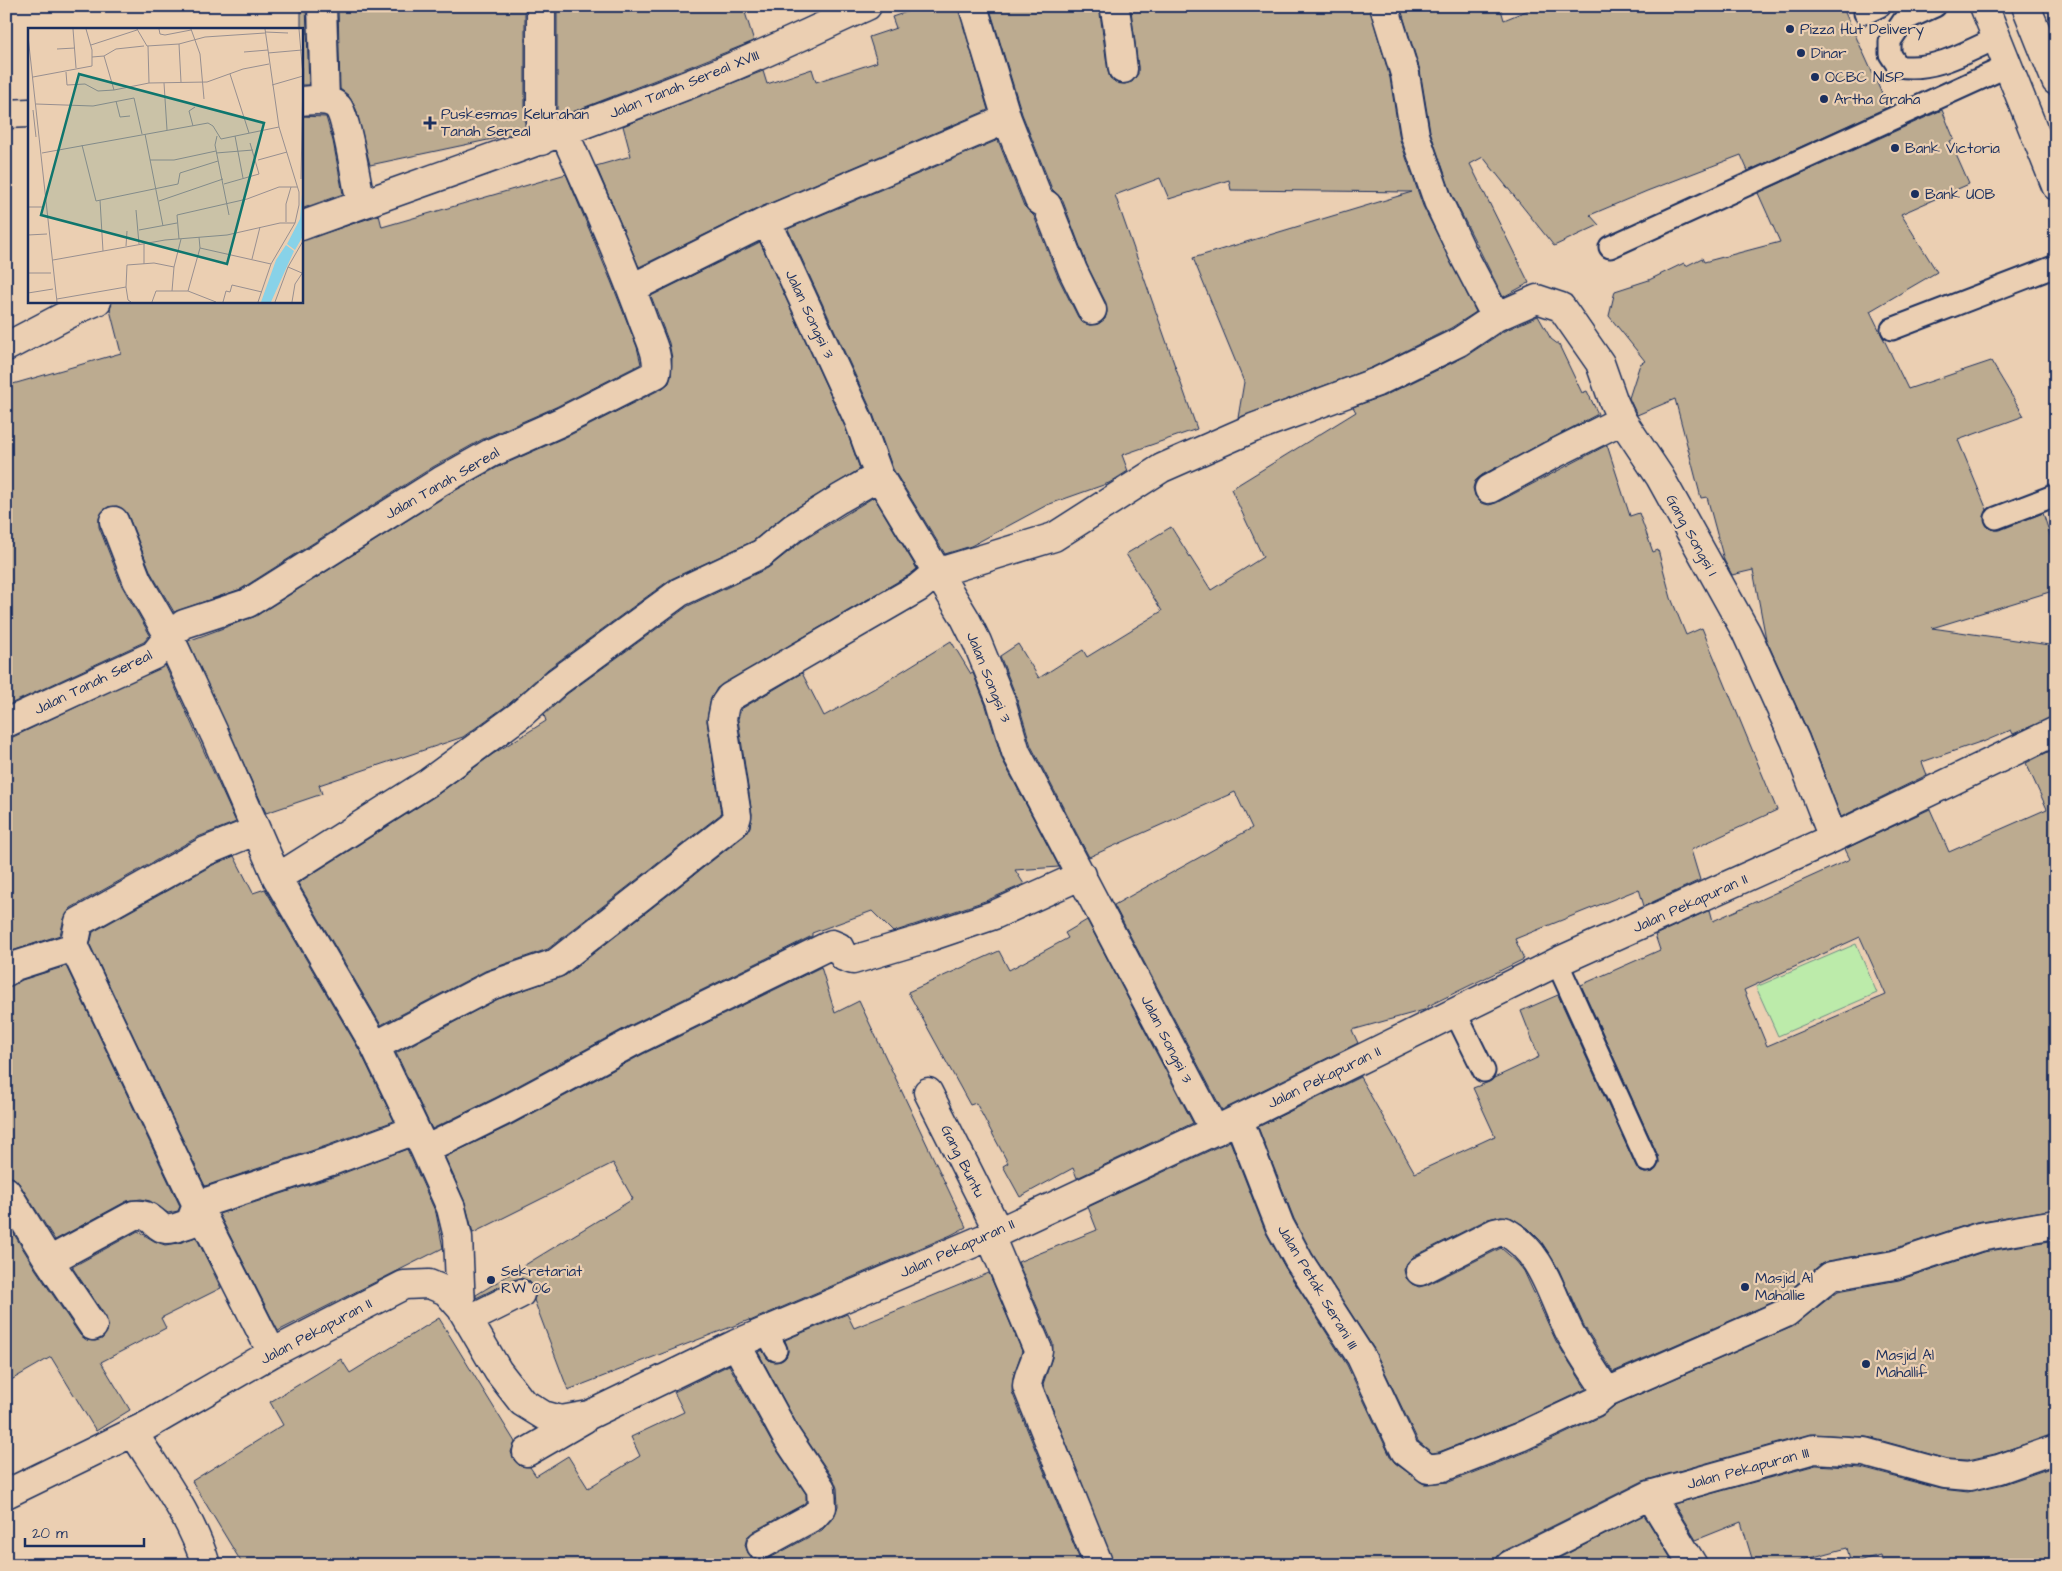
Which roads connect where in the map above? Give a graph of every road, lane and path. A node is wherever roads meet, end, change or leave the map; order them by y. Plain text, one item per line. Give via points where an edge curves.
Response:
1 (322, 6) edge
2 (541, 6) edge
3 (867, 6) edge
4 (974, 6) edge
5 (1114, 6) edge
6 (1384, 6) edge
7 (1935, 6) edge
8 (1984, 6) edge
9 (2026, 6) edge
10 (1997, 38) junction
11 (2044, 50) junction
12 (2008, 66) junction
13 (1123, 69) dead end
14 (2056, 81) edge
15 (313, 100) edge
16 (28, 113) edge
17 (6, 114) edge
18 (1007, 119) junction
19 (553, 137) junction
20 (2056, 186) edge
21 (361, 204) junction
22 (767, 221) junction
23 (302, 226) edge
24 (1610, 247) dead end
25 (2056, 266) edge
26 (632, 288) junction
27 (95, 302) edge
28 (1092, 310) dead end
29 (1496, 317) junction
30 (1892, 330) dead end
31 (6, 347) edge
32 (1622, 420) junction
33 (879, 476) junction
34 (1489, 490) dead end
35 (2056, 495) edge
36 (1996, 518) dead end
37 (114, 521) dead end
38 (936, 573) junction
39 (169, 636) junction
40 (6, 723) edge
41 (2056, 731) edge
42 (255, 831) junction
43 (1833, 838) junction
44 (1082, 875) junction
45 (277, 878) junction
46 (74, 947) junction
47 (1557, 962) junction
48 (6, 972) edge
49 (1455, 1012) junction
50 (374, 1046) junction
51 (1484, 1071) dead end
52 (928, 1092) dead end
53 (1226, 1125) junction
54 (420, 1140) junction
55 (1647, 1161) dead end
56 (6, 1191) edge
57 (197, 1205) junction
58 (2056, 1224) edge
59 (994, 1233) junction
60 (49, 1261) junction
61 (1420, 1271) dead end
62 (520, 1294) dead end
63 (465, 1314) junction
64 (93, 1326) dead end
65 (736, 1344) junction
66 (272, 1354) junction
67 (1607, 1392) junction
68 (589, 1415) junction
69 (133, 1432) junction
70 (2056, 1449) edge
71 (527, 1452) dead end
72 (6, 1494) edge
73 (1650, 1495) junction
74 (761, 1545) dead end
75 (206, 1565) edge
76 (1099, 1565) edge
77 (1510, 1565) edge
78 (1693, 1565) edge

1 - 15 street
2 - 19 street
3 - 19 street, Jalan Tanah Sereal XVIII via 703,79
4 - 18 street
5 - 13 street
6 - 29 street via 1405,74 1415,135 1438,201
7 - 10 lane via 1904,20 1890,41 1890,54 1898,66 1912,68 1943,61
8 - 10 street
9 - 11 street
10 - 12 street
11 - 12 street
11 - 14 street
12 - 20 street
12 - 24 lane
15 - 21 street via 338,107
16 - 17 street
18 - 22 street
18 - 28 street via 1039,200 1047,206
19 - 21 street, Jalan Tanah Sereal XVIII
19 - 26 street, Jalan Tanah Sereal
21 - 23 street, Jalan Tanah Sereal XVIII
22 - 26 street
22 - 33 street, Jalan Songsi 3 via 859,421
25 - 30 lane
26 - 39 street, Jalan Tanah Sereal via 658,366 656,374 491,453 248,603 184,624
27 - 31 street
29 - 32 street, Gang Songsi 1 via 1537,299 1561,307 1600,363
29 - 38 street, Gang Songsi 1 via 1459,342 1377,382 1253,428 1162,468 1054,537
32 - 34 street
32 - 43 street, Gang Songsi 1 via 1660,477 1746,632 1795,740
33 - 38 street, Jalan Songsi 3
33 - 45 street via 801,524 761,554 680,592 429,782
35 - 36 lane
37 - 39 street via 137,580
38 - 44 street, Jalan Songsi 3 via 977,642 1001,701 1016,752
38 - 50 street via 918,588 730,697 722,719 737,816 727,832 556,963 492,985
39 - 40 street, Jalan Tanah Sereal via 154,655
39 - 42 street
41 - 43 street, Jalan Pekapuran II
42 - 45 street
42 - 46 street via 206,851 79,922
43 - 47 street, Jalan Pekapuran II
44 - 53 street, Jalan Songsi 3
44 - 54 street via 994,915 853,960 844,957 839,947 832,944 645,1036 504,1111
45 - 50 street
46 - 48 street via 15,966
46 - 57 street
47 - 49 street, Jalan Pekapuran II
47 - 55 lane
49 - 51 lane
49 - 53 street, Jalan Pekapuran II
50 - 54 street
52 - 59 street, Gang Buntu
53 - 59 street, Jalan Pekapuran II
53 - 67 street, Jalan Petak Serani III via 1243,1130 1280,1226 1361,1358 1405,1451 1428,1469 1443,1467 1520,1436 1595,1402
54 - 57 street via 331,1161
54 - 63 street via 450,1208 458,1237
56 - 60 street
57 - 60 street via 190,1223 169,1230 143,1214 134,1215
57 - 66 street
58 - 67 street via 1979,1237 1894,1265 1831,1276 1786,1313
59 - 65 street, Jalan Pekapuran II via 771,1340
59 - 76 street, Gang Buntu via 1038,1350 1027,1377 1027,1386
60 - 64 street
61 - 67 street via 1495,1233 1504,1231 1512,1235 1526,1246 1542,1271 1570,1332
62 - 63 street
63 - 66 street, Jalan Pekapuran II via 446,1291 429,1284 404,1285
63 - 68 street, Jalan Pekapuran II via 498,1371 522,1402 543,1416 562,1420
65 - 68 street, Jalan Pekapuran II
65 - 74 street via 786,1436 821,1489 822,1507 814,1516
66 - 69 street, Jalan Pekapuran II
68 - 71 street, Jalan Pekapuran II
69 - 72 street, Jalan Pekapuran II
69 - 75 street via 187,1520 200,1544
70 - 73 street, Jalan Pekapuran III via 1969,1476 1945,1474 1864,1452 1814,1449
73 - 77 street, Jalan Pekapuran III
73 - 78 street

